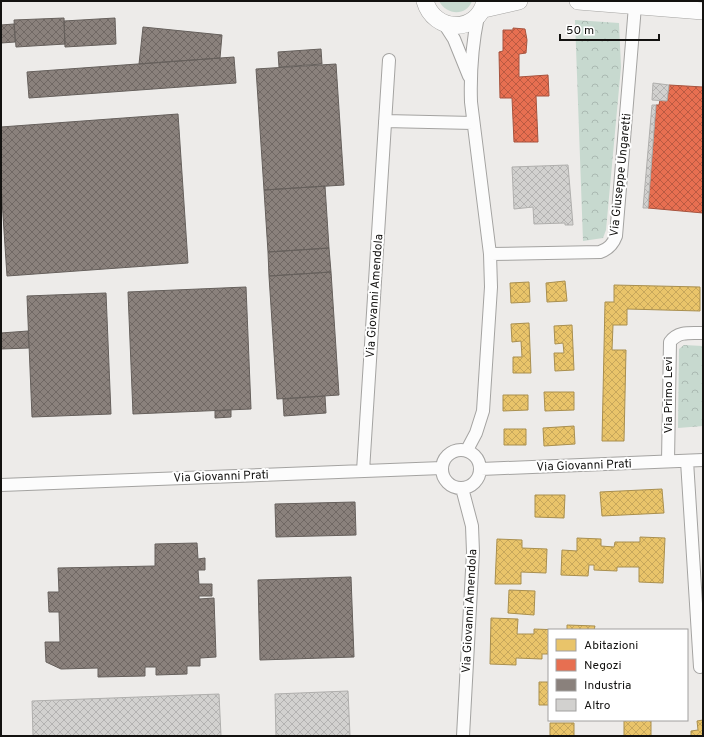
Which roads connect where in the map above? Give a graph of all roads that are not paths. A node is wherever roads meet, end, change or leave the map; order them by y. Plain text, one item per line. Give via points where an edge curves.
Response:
1 (413, 1) edge
2 (519, 1) edge
3 (578, 1) edge
4 (426, 5) edge
5 (635, 6) junction
6 (482, 9) edge
7 (703, 11) edge
8 (445, 24) junction
9 (389, 60) dead end
10 (470, 79) junction
11 (385, 121) junction
12 (473, 123) junction
13 (490, 254) junction
14 (703, 333) edge
15 (467, 450) junction
16 (703, 460) edge
17 (688, 461) junction
18 (668, 462) junction
19 (442, 468) junction
20 (481, 469) junction
21 (363, 471) junction
22 (1, 485) edge
23 (462, 488) junction
24 (700, 667) dead end
25 (463, 736) edge

1 - 4 main road
2 - 6 main road
3 - 5 main road
4 - 8 main road via 433,17
5 - 7 main road
5 - 13 street, Via Giuseppe Ungaretti via 614,242 600,252
6 - 8 main road via 470,22 460,26
6 - 10 street via 474,34
8 - 10 street
9 - 11 street, Via Giovanni Amendola
10 - 12 street
11 - 12 street
11 - 21 street, Via Giovanni Amendola
12 - 13 street
13 - 15 street via 491,286 484,403 476,433
14 - 18 street, Via Primo Levi via 679,334 670,342
15 - 19 street via 450,453
15 - 20 street via 477,458
16 - 17 street, Via Giovanni Prati
17 - 18 street, Via Giovanni Prati
17 - 24 street
18 - 20 street, Via Giovanni Prati
19 - 21 street, Via Giovanni Prati
19 - 23 street via 447,482 456,488
20 - 23 street via 471,486
21 - 22 street, Via Giovanni Prati
23 - 25 street, Via Giovanni Amendola via 472,526 473,552

